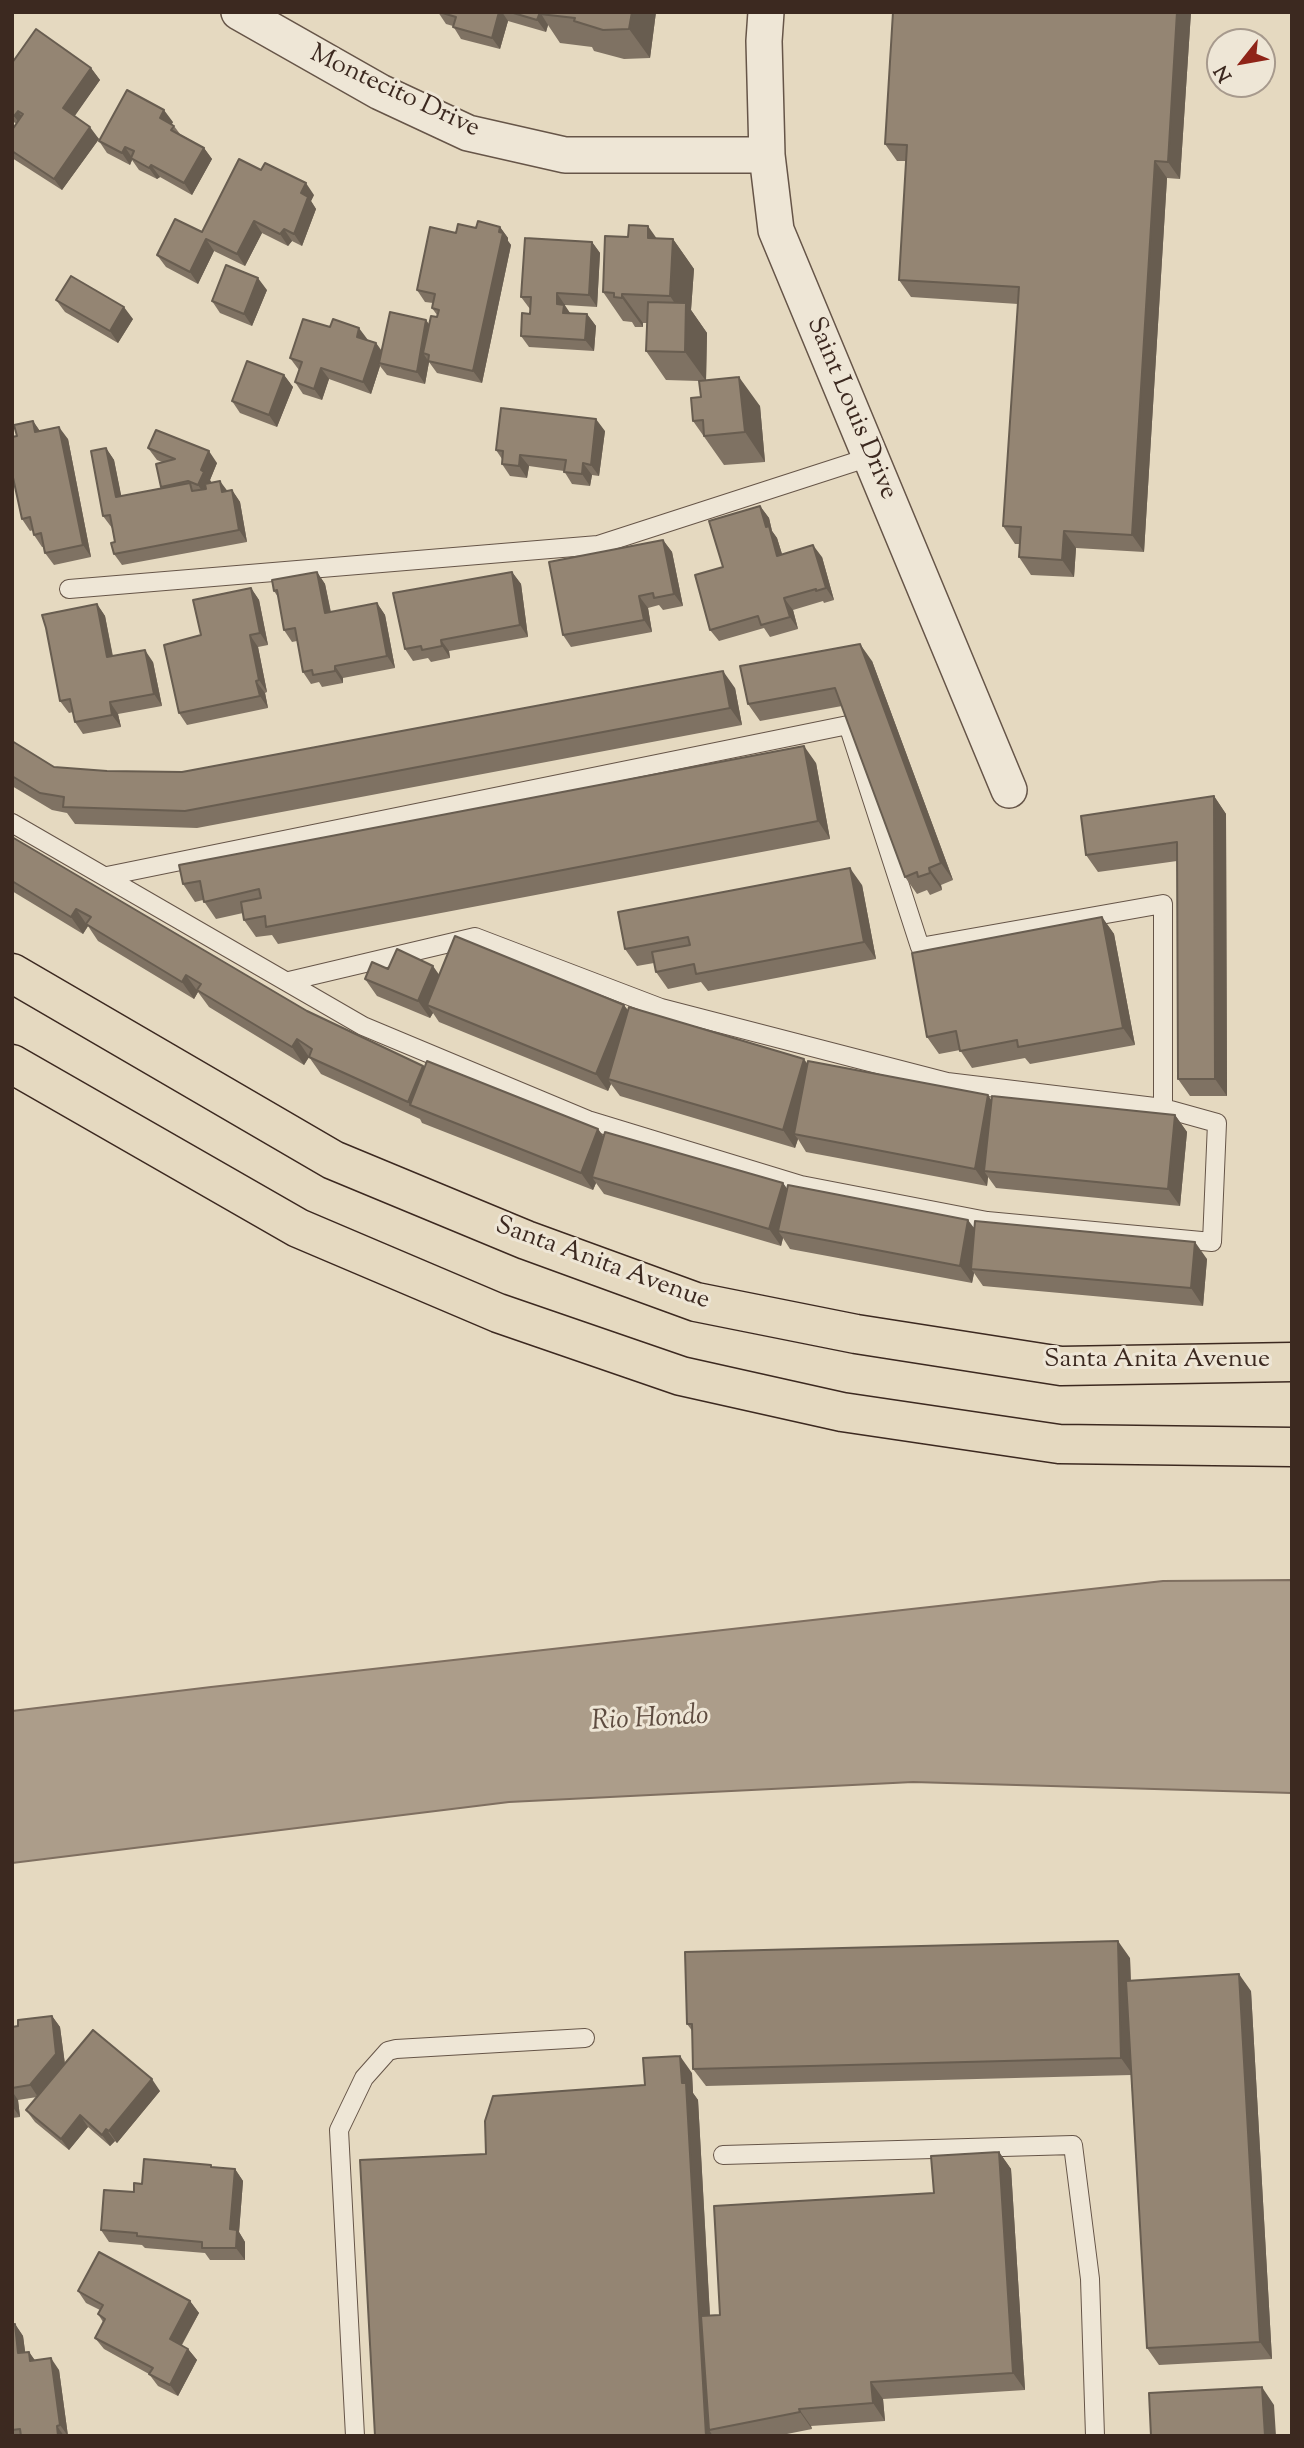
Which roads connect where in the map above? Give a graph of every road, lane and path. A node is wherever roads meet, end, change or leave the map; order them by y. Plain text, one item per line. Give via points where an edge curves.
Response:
1 (239, 12) edge
2 (766, 12) edge
3 (766, 155) junction
4 (870, 457) junction
5 (69, 589) dead end
6 (1009, 790) dead end
7 (12, 823) edge
8 (107, 876) junction
9 (12, 973) edge
10 (289, 981) junction
11 (12, 1064) edge
12 (1163, 1108) junction
13 (1292, 1362) edge
14 (1292, 1447) edge
15 (586, 2038) dead end
16 (723, 2155) dead end
17 (355, 2436) edge
18 (1095, 2436) edge

1 - 3 street, Montecito Drive via 380,92 468,133 565,155
2 - 3 street, Saint Louis Drive
3 - 4 street, Saint Louis Drive via 776,230
4 - 5 lane via 598,545
4 - 6 street, Saint Louis Drive
7 - 8 lane
8 - 10 lane
8 - 12 lane via 848,725 920,947 1163,904
9 - 13 main road, Santa Anita Avenue via 333,1160 526,1240 696,1302 856,1334 1061,1366
10 - 12 lane via 475,937 661,1008 947,1082
10 - 12 lane via 363,1026 588,1120 801,1185 986,1221 1212,1242 1217,1123
11 - 14 main road via 298,1228 498,1313 681,1376 842,1412 1059,1444
15 - 17 lane via 396,2049 388,2051 364,2078 339,2130
16 - 18 lane via 1073,2145 1090,2279

